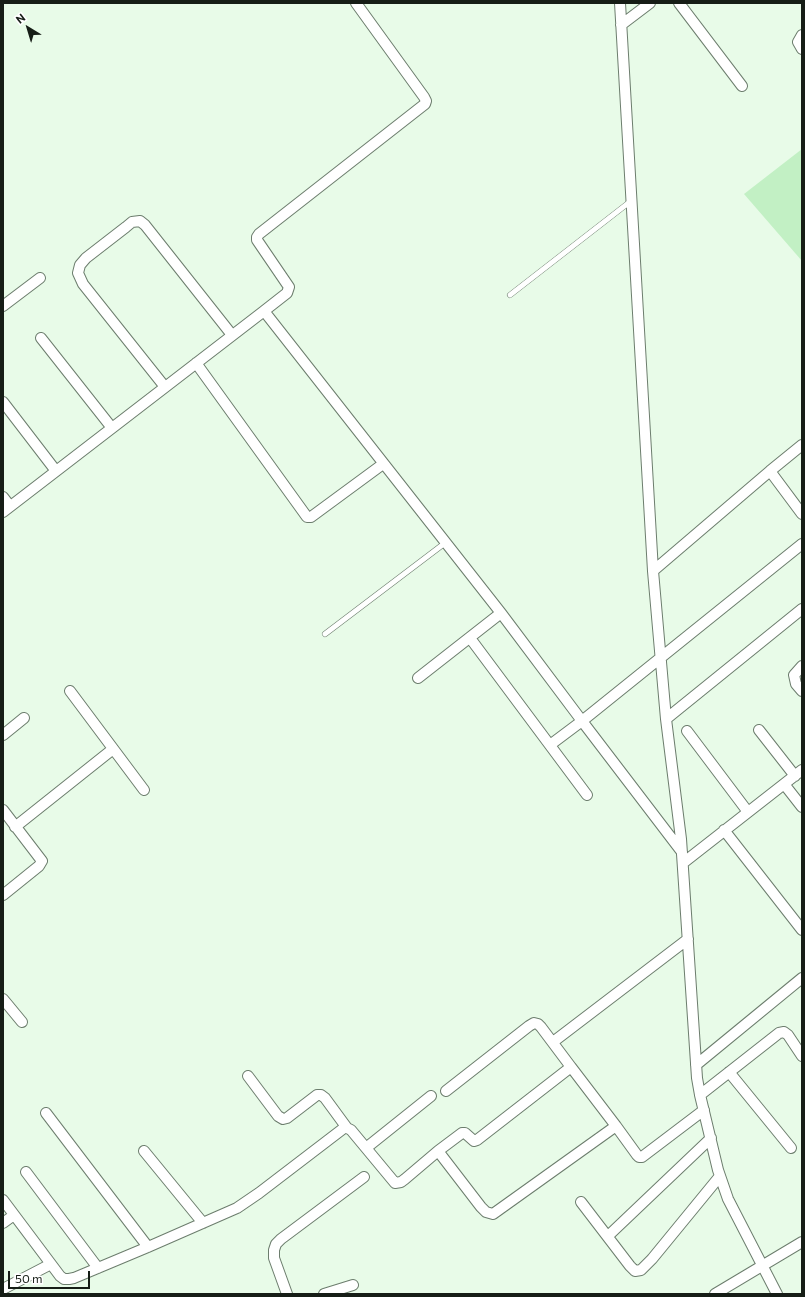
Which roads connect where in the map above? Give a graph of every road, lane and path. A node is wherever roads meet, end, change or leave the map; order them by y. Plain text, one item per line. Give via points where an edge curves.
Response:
1 (356, 3) edge
2 (620, 3) edge
3 (650, 3) edge
4 (679, 3) edge
5 (621, 25) junction
6 (802, 35) edge
7 (802, 49) edge
8 (742, 86) dead end
9 (631, 201) junction
10 (40, 278) dead end
11 (510, 295) dead end
12 (3, 306) edge
13 (264, 311) junction
14 (232, 335) junction
15 (41, 338) dead end
16 (196, 363) junction
17 (165, 387) junction
18 (3, 402) edge
19 (112, 428) junction
20 (802, 445) edge
21 (383, 464) junction
22 (56, 471) junction
23 (770, 471) junction
24 (3, 497) edge
25 (7, 509) edge
26 (802, 514) edge
27 (445, 543) junction
28 (802, 544) edge
29 (653, 571) junction
30 (802, 609) edge
31 (501, 613) junction
32 (325, 634) dead end
33 (470, 638) junction
34 (661, 659) junction
35 (802, 666) edge
36 (418, 678) dead end
37 (802, 691) edge
38 (70, 692) dead end
39 (24, 718) dead end
40 (666, 719) junction
41 (582, 721) junction
42 (759, 730) dead end
43 (688, 731) dead end
44 (3, 735) edge
45 (550, 746) junction
46 (113, 749) junction
47 (798, 773) edge
48 (784, 784) junction
49 (144, 790) dead end
50 (587, 795) dead end
51 (802, 807) edge
52 (3, 810) edge
53 (748, 812) junction
54 (16, 827) junction
55 (724, 830) junction
56 (682, 852) junction
57 (683, 863) junction
58 (3, 895) edge
59 (802, 930) edge
60 (688, 939) junction
61 (802, 978) edge
62 (3, 999) edge
63 (22, 1022) dead end
64 (553, 1042) junction
65 (802, 1056) edge
66 (696, 1065) junction
67 (571, 1067) junction
68 (729, 1072) junction
69 (248, 1076) dead end
70 (446, 1091) dead end
71 (700, 1094) junction
72 (431, 1096) dead end
73 (704, 1110) junction
74 (46, 1113) dead end
75 (616, 1126) junction
76 (347, 1128) junction
77 (710, 1138) junction
78 (366, 1148) junction
79 (791, 1148) dead end
80 (144, 1151) dead end
81 (438, 1151) junction
82 (26, 1172) dead end
83 (720, 1176) junction
84 (364, 1177) dead end
85 (3, 1200) edge
86 (581, 1202) dead end
87 (14, 1215) junction
88 (3, 1223) edge
89 (203, 1223) junction
90 (608, 1236) junction
91 (802, 1242) edge
92 (148, 1247) junction
93 (51, 1264) junction
94 (762, 1266) junction
95 (98, 1268) junction
96 (353, 1285) dead end
97 (3, 1289) edge
98 (287, 1294) edge
99 (324, 1294) edge
100 (715, 1294) edge
101 (777, 1294) edge

1 - 13 street via 426,101 259,234 257,240 290,287
2 - 5 street
3 - 5 street
4 - 8 street
5 - 9 street
6 - 7 street via 798,42
9 - 11 lane
9 - 29 street
10 - 12 street
13 - 14 street
13 - 21 street
14 - 16 street
14 - 17 street via 146,225 140,221 132,222 120,231 86,258 78,273 87,289
15 - 19 street
16 - 17 street
16 - 21 street via 307,517 311,517
17 - 19 street
18 - 22 street
19 - 22 street
20 - 23 street
21 - 27 street
22 - 25 street
23 - 26 street
23 - 29 street
24 - 25 street
27 - 31 street
27 - 32 lane
28 - 34 street
29 - 34 street
30 - 40 street
31 - 33 street
31 - 41 street
33 - 36 street
33 - 45 street
34 - 40 street
34 - 41 street
35 - 37 street via 794,675 794,679
38 - 46 street
39 - 44 street
40 - 56 street
41 - 45 street
41 - 56 street
42 - 47 street
43 - 53 street
45 - 50 street
46 - 49 street
46 - 54 street
47 - 48 street
48 - 51 street
48 - 53 street
52 - 54 street
53 - 55 street
54 - 58 street via 42,861
55 - 57 street
55 - 59 street
56 - 57 street
57 - 60 street
60 - 64 street
60 - 66 street
61 - 66 street
62 - 63 street
64 - 67 street
64 - 70 street via 541,1027 534,1023
65 - 68 street via 784,1032
66 - 71 street
67 - 75 street
67 - 81 street via 477,1140 474,1141 462,1133
68 - 71 street
68 - 79 street
69 - 76 street via 283,1119 317,1095 321,1095
71 - 73 street
72 - 78 street
73 - 75 street via 642,1157 637,1155
73 - 77 street
74 - 92 street
75 - 81 street via 493,1214 481,1207
76 - 78 street
76 - 89 street via 340,1130 247,1201
77 - 83 street
77 - 90 street
78 - 81 street via 395,1183 405,1179
80 - 89 street
82 - 95 street
83 - 90 street via 641,1270 635,1271 630,1266
83 - 94 street via 728,1199
84 - 98 street via 276,1244 274,1258
85 - 87 street
86 - 90 street
87 - 88 street
87 - 93 street
89 - 92 street
91 - 94 street
92 - 95 street
93 - 95 street via 64,1279 74,1278
93 - 97 street
94 - 100 street
94 - 101 street
96 - 99 street

